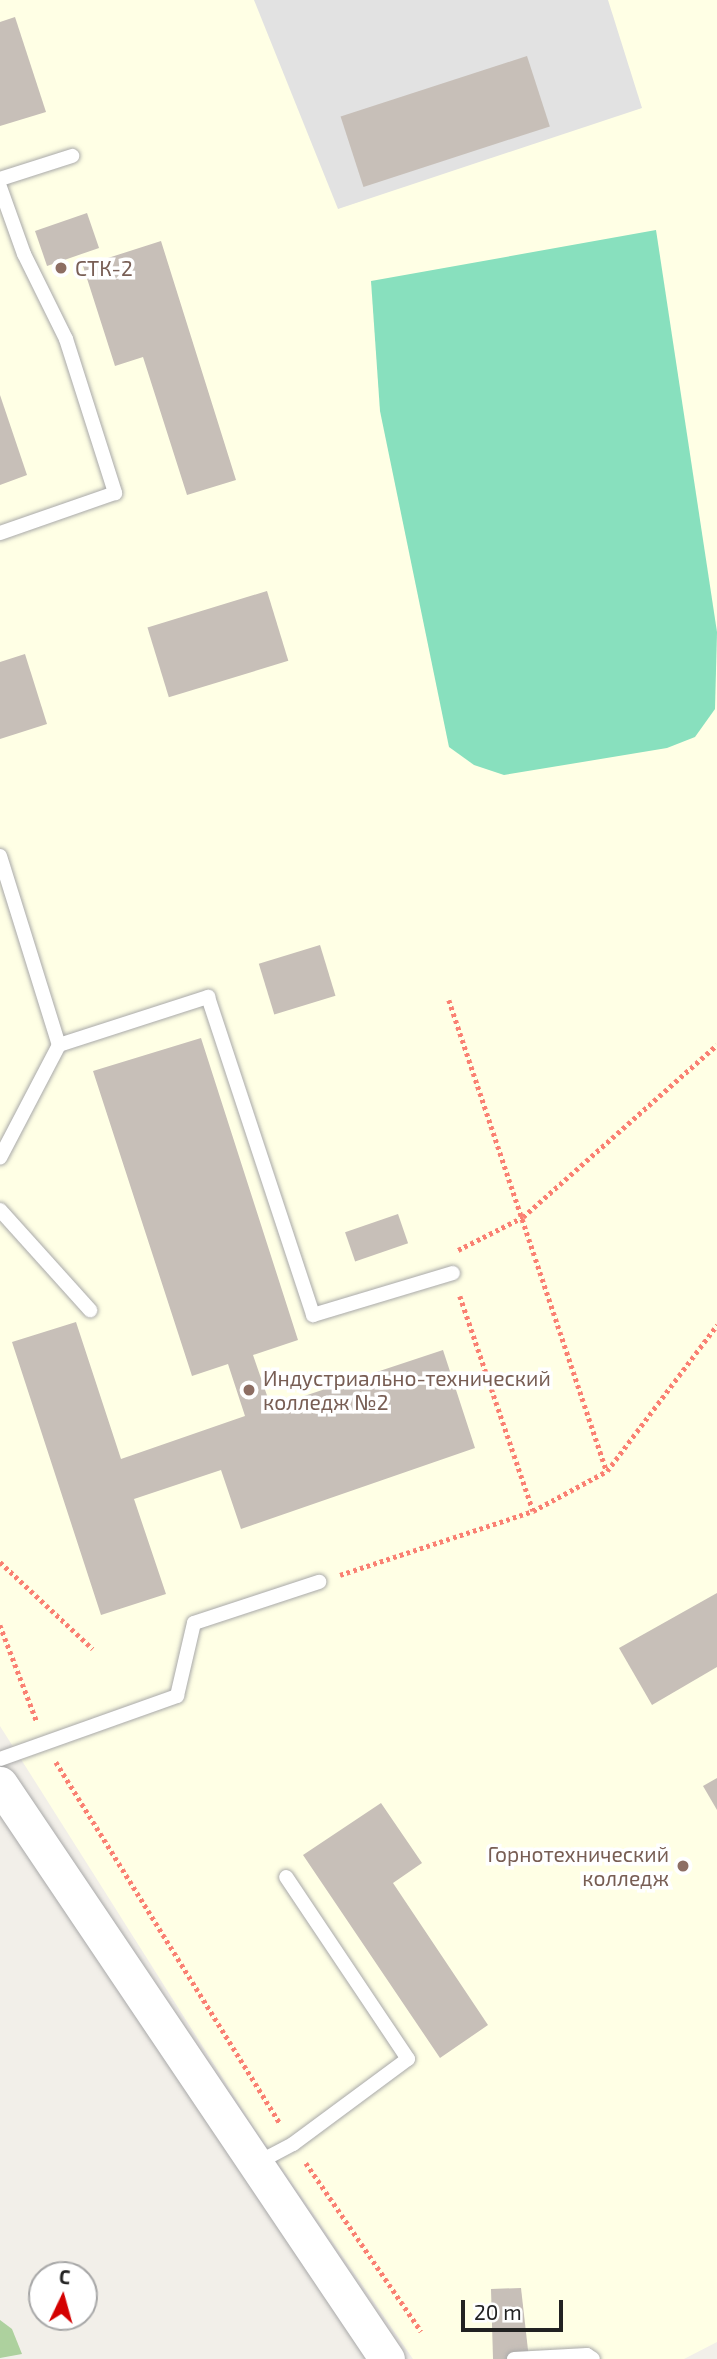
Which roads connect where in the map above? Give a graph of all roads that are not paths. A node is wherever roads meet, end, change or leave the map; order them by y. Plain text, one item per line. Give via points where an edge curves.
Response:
1 (72, 156) dead end
2 (0, 179) edge
3 (0, 187) edge
4 (0, 533) edge
5 (0, 856) edge
6 (59, 1045) junction
7 (0, 1158) edge
8 (0, 1210) edge
9 (453, 1273) road end
10 (90, 1310) dead end
11 (319, 1582) road end
12 (0, 1759) edge
13 (0, 1784) edge
14 (286, 1877) dead end
15 (256, 2164) junction
16 (387, 2359) edge
17 (513, 2359) edge
18 (593, 2359) edge

1 - 2 lane
3 - 4 lane via 24,254 66,339 116,493
5 - 6 lane
6 - 7 lane
6 - 9 lane via 208,996 313,1315
8 - 10 lane
11 - 12 lane via 194,1623 177,1696
13 - 15 street
14 - 15 lane via 408,2059 293,2144
15 - 16 street
17 - 18 lane via 587,2355

